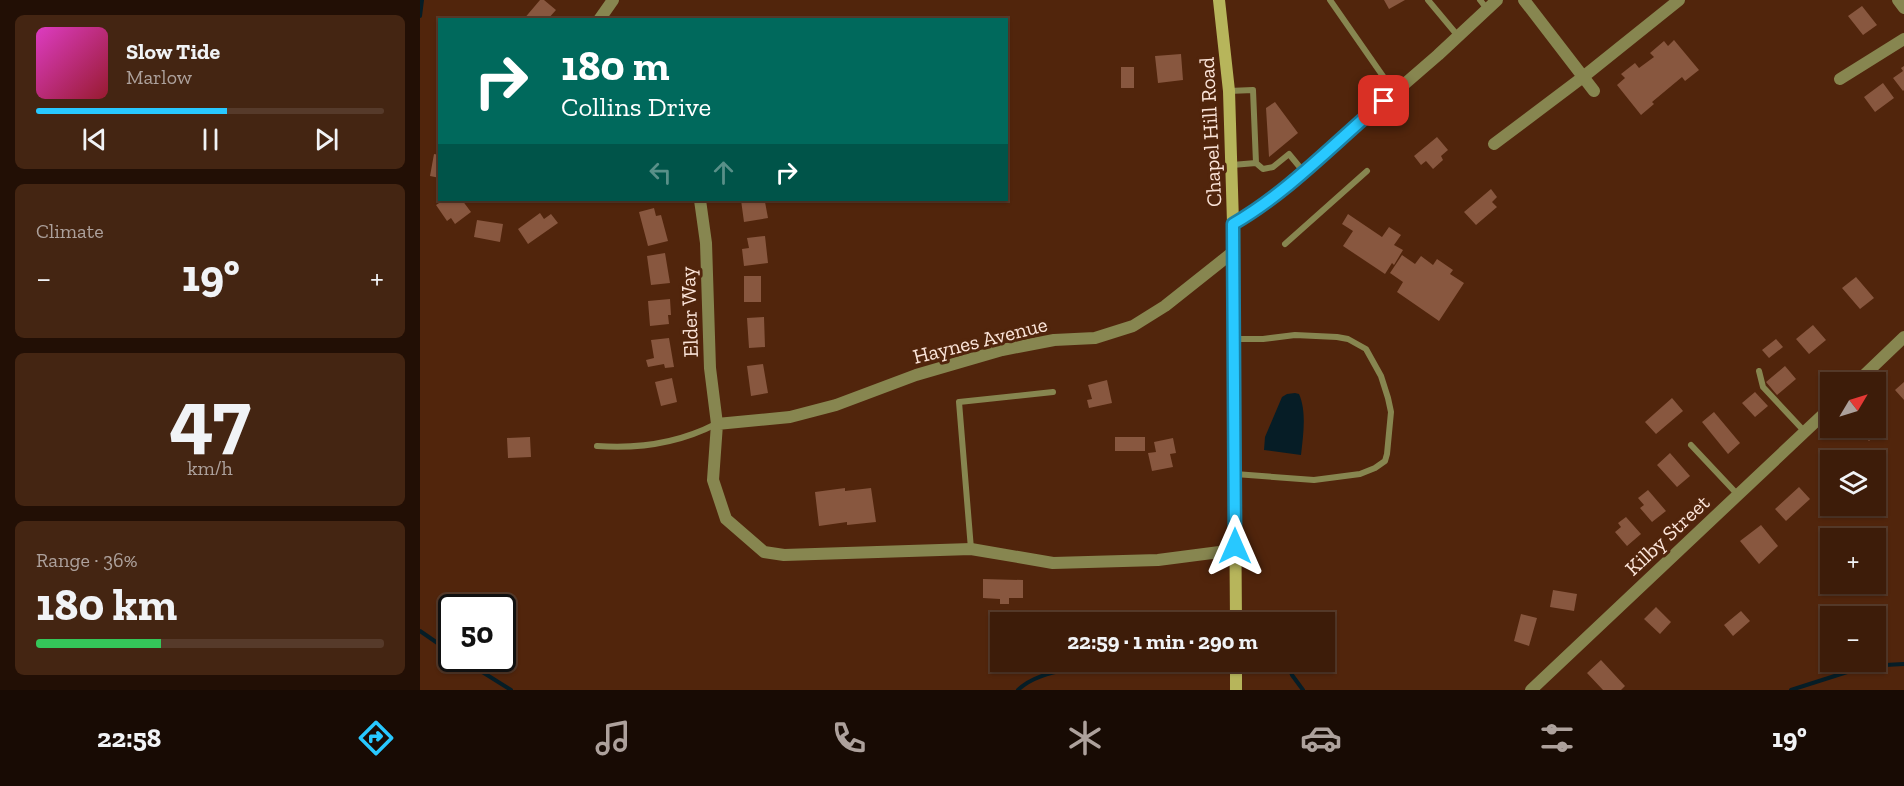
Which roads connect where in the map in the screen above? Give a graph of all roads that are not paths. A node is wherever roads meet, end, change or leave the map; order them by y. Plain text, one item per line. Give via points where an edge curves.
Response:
1 (613, 0) edge
2 (1219, 0) edge
3 (1330, 0) edge
4 (1428, 0) edge
5 (1497, 0) edge
6 (1524, 0) edge
7 (1679, 0) edge
8 (1898, 0) edge
9 (1484, 4) edge
10 (1904, 8) edge
11 (600, 18) edge
12 (1458, 36) junction
13 (1904, 39) edge
14 (1583, 77) junction
15 (1840, 79) dead end
16 (1594, 91) dead end
17 (1229, 92) junction
18 (1394, 92) junction
19 (1494, 144) dead end
20 (1256, 164) junction
21 (1232, 165) junction
22 (1366, 171) dead end
23 (1303, 172) junction
24 (700, 201) edge
25 (1233, 224) junction
26 (1285, 244) dead end
27 (1233, 252) junction
28 (1904, 337) edge
29 (1233, 339) junction
30 (1759, 371) dead end
31 (1867, 372) edge
32 (1053, 392) dead end
33 (1820, 418) edge
34 (717, 424) junction
35 (1805, 432) junction
36 (1691, 445) dead end
37 (597, 446) dead end
38 (1234, 474) junction
39 (1738, 495) junction
40 (971, 549) junction
41 (1235, 550) junction
42 (1236, 612) edge
43 (1236, 672) edge
44 (1236, 690) edge
45 (1532, 690) edge

1 - 11 street
2 - 17 main road, Chapel Hill Road
3 - 18 lane
4 - 12 lane
5 - 9 street
6 - 14 street
7 - 14 street
8 - 10 street
9 - 12 street
12 - 18 street
13 - 15 street
14 - 16 street
14 - 19 street
17 - 20 lane via 1253,90
17 - 21 main road, Chapel Hill Road
18 - 23 street
20 - 21 lane
20 - 23 lane via 1263,169 1273,167 1289,154
21 - 25 main road, Chapel Hill Road
22 - 26 lane
23 - 25 street via 1257,210
24 - 34 street, Elder Way
25 - 27 main road, Chapel Hill Road
27 - 29 main road, Chapel Hill Road
27 - 34 street, Haynes Avenue via 1133,326 1095,338 1054,340 1002,350 790,417
28 - 31 street
29 - 38 main road, Chapel Hill Road
29 - 38 lane via 1295,335 1348,339 1366,349 1372,359 1382,376 1391,412 1385,461 1360,474 1314,480
30 - 35 lane via 1762,387
32 - 40 lane via 959,402
33 - 35 street, Kilby Street
34 - 37 lane via 698,434 646,446
34 - 40 street, Elder Way via 713,480 726,519 764,552 784,555
35 - 39 street, Kilby Street
36 - 39 lane
38 - 41 main road, Chapel Hill Road
39 - 45 street, Kilby Street
40 - 41 street, Elder Way via 1053,562 1158,560
41 - 42 main road, Chapel Hill Road
43 - 44 main road

